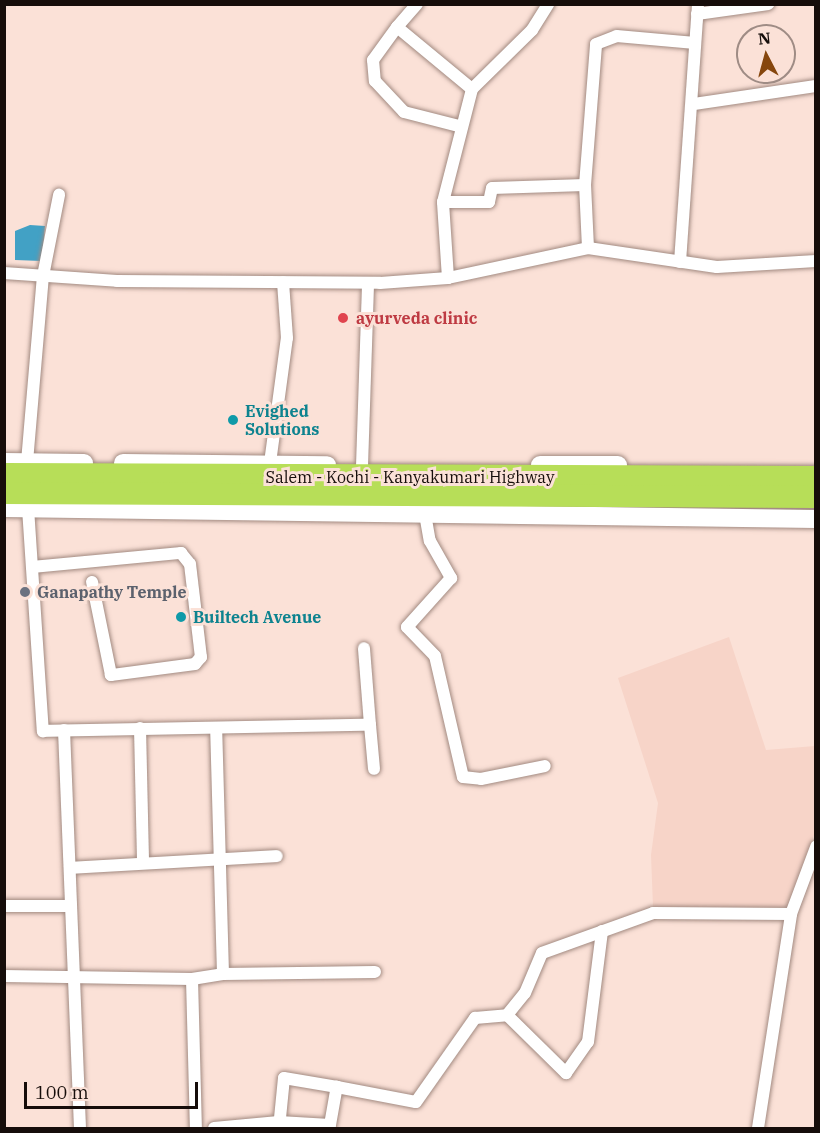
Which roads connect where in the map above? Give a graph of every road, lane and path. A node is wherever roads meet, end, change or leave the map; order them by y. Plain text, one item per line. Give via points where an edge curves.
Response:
1 (417, 4) edge
2 (548, 4) edge
3 (768, 4) edge
4 (697, 10) edge
5 (397, 27) junction
6 (695, 43) junction
7 (816, 86) edge
8 (472, 89) junction
9 (694, 104) junction
10 (459, 126) junction
11 (585, 185) junction
12 (59, 195) dead end
13 (443, 202) junction
14 (588, 248) junction
15 (816, 261) edge
16 (680, 262) junction
17 (4, 273) edge
18 (44, 276) junction
19 (448, 278) junction
20 (283, 282) junction
21 (368, 283) junction
22 (4, 462) edge
23 (27, 462) junction
24 (270, 464) junction
25 (362, 466) junction
26 (816, 468) edge
27 (4, 474) edge
28 (816, 477) edge
29 (4, 493) edge
30 (816, 497) edge
31 (4, 508) edge
32 (28, 508) junction
33 (426, 514) junction
34 (816, 519) edge
35 (32, 567) junction
36 (92, 582) dead end
37 (364, 648) dead end
38 (370, 725) junction
39 (140, 728) junction
40 (216, 728) junction
41 (64, 730) junction
42 (545, 766) dead end
43 (374, 769) dead end
44 (816, 848) edge
45 (277, 856) dead end
46 (215, 859) junction
47 (143, 863) junction
48 (70, 868) junction
49 (4, 906) edge
50 (71, 906) junction
51 (791, 914) junction
52 (602, 931) junction
53 (375, 972) dead end
54 (223, 974) junction
55 (74, 975) junction
56 (4, 976) edge
57 (192, 979) junction
58 (507, 1015) junction
59 (337, 1087) junction
60 (279, 1125) edge
61 (335, 1127) edge
62 (80, 1128) edge
63 (196, 1128) edge
64 (214, 1128) edge
65 (758, 1128) edge

1 - 5 street
2 - 8 street via 532,30
3 - 4 street
4 - 6 street
5 - 8 street
5 - 10 street via 373,60 375,81 404,112
6 - 9 street
6 - 11 street via 617,36 596,44
7 - 9 street
8 - 10 street
9 - 16 street
10 - 13 street
11 - 13 street via 492,188 489,202
11 - 14 street
12 - 18 street
13 - 19 street
14 - 16 street
14 - 19 street
15 - 16 street via 717,267
17 - 18 street
18 - 20 street
18 - 23 street
19 - 21 street
20 - 21 street
20 - 24 street via 287,338
21 - 25 street
22 - 23 street
23 - 24 street
24 - 25 street
25 - 26 street
27 - 28 highway, Salem - Kochi - Kanyakumari Highway
29 - 30 highway, Salem - Kochi - Kanyakumari Highway
31 - 32 street
32 - 33 street
32 - 35 street
33 - 34 street
33 - 42 street via 430,541 451,578 407,627 435,656 463,777 481,779
35 - 36 street via 181,554 190,564 201,657 195,664 111,675
35 - 41 street via 43,730
37 - 38 street
38 - 40 street
38 - 43 street
39 - 40 street
39 - 41 street
39 - 47 street
40 - 46 street
41 - 48 street
44 - 51 street
45 - 46 street
46 - 47 street
46 - 54 street
47 - 48 street
48 - 50 street
49 - 50 street
50 - 55 street
51 - 52 street via 653,912
51 - 65 street
52 - 58 street via 543,953 525,993
52 - 58 street via 588,1042 566,1073
53 - 54 street
54 - 57 street
55 - 56 street
55 - 57 street
55 - 62 street
57 - 63 street
58 - 59 street via 475,1018 416,1102
59 - 60 street via 284,1078
59 - 61 street
60 - 61 street
60 - 64 street

